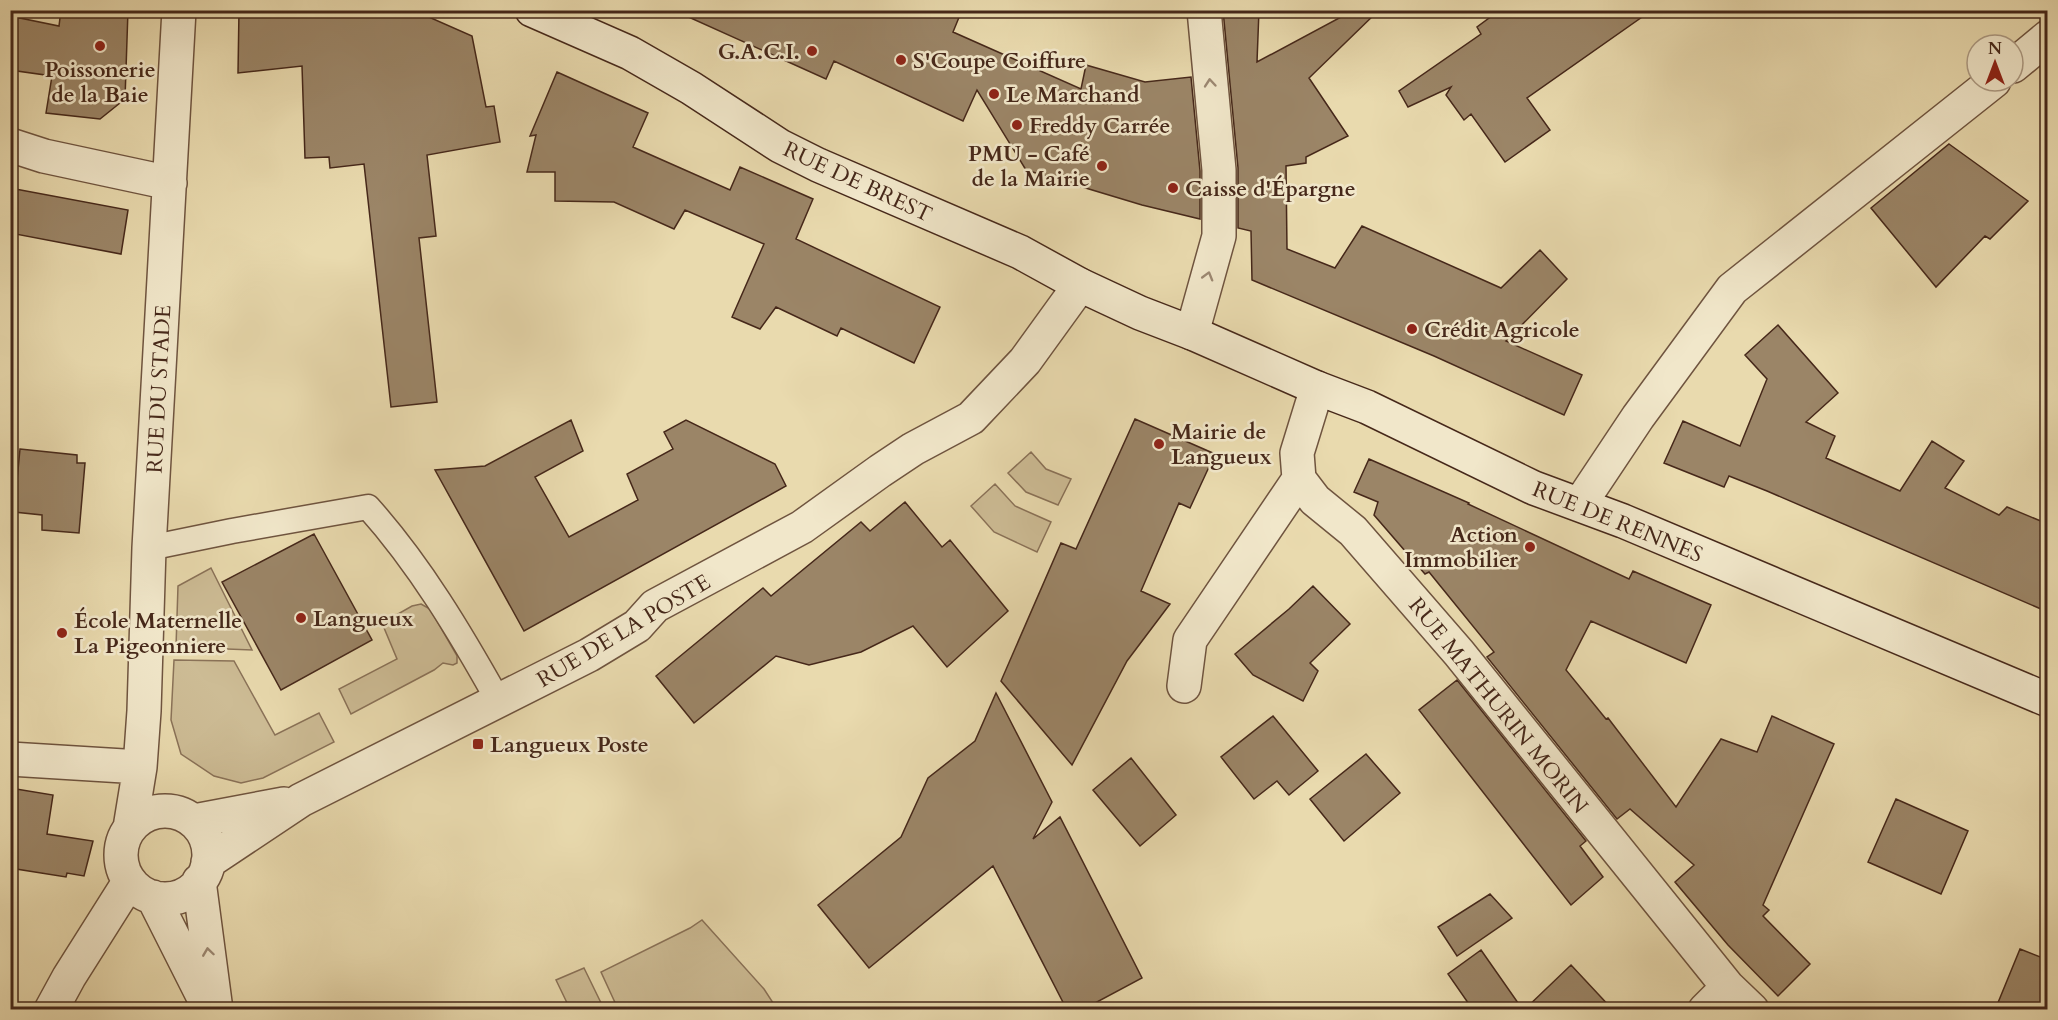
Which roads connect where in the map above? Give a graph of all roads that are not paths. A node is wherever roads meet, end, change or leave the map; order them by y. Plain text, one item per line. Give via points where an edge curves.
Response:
1 (179, 10) edge
2 (532, 10) edge
3 (1204, 10) edge
4 (2048, 37) edge
5 (2025, 56) edge
6 (1979, 93) edge
7 (10, 145) edge
8 (170, 183) junction
9 (1080, 285) junction
10 (1192, 333) junction
11 (1317, 388) junction
12 (1299, 479) junction
13 (1580, 504) junction
14 (148, 548) junction
15 (1184, 686) dead end
16 (2048, 700) edge
17 (499, 702) junction
18 (10, 759) edge
19 (140, 767) junction
20 (301, 801) junction
21 (182, 817) junction
22 (130, 828) junction
23 (203, 872) junction
24 (141, 890) junction
25 (1728, 987) junction
26 (51, 1010) edge
27 (210, 1010) edge
28 (216, 1010) edge
29 (1705, 1010) edge
30 (1752, 1010) edge

1 - 8 street, RUE DU STADE
2 - 9 street, RUE DE BREST via 630,52 780,146 1020,252
10 -> 3 street via 1219,237 1219,170
4 - 5 street
6 - 13 street via 1732,289
7 - 8 street
8 - 14 street, RUE DU STADE
9 - 10 street, RUE DE BREST
9 - 17 street, RUE DE LA POSTE via 1025,361 971,418 913,449 802,527 655,606 638,626
10 - 11 street, RUE DE RENNES
11 - 12 street via 1298,453
11 - 13 street, RUE DE RENNES via 1367,407 1534,488
12 - 15 street via 1190,640
12 - 25 street, RUE MATHURIN MORIN via 1315,500 1353,531 1459,653
13 - 16 street, RUE DE RENNES
14 - 17 lane via 368,507 398,540 469,647
14 - 19 street, RUE DU STADE
17 - 20 street, RUE DE LA POSTE
18 - 19 street
19 - 21 street
19 - 22 street, RUE DU STADE
20 - 21 street, RUE DE LA POSTE
20 - 23 street, RUE DE LA POSTE
21 - 22 street via 154,813
21 - 23 street via 204,834 208,849
22 - 24 street via 123,840 123,869
23 - 24 street via 194,887 182,895 168,899
28 -> 23 street
24 - 26 street via 69,976
24 - 27 street
25 - 29 street
25 - 30 street, RUE MATHURIN MORIN

